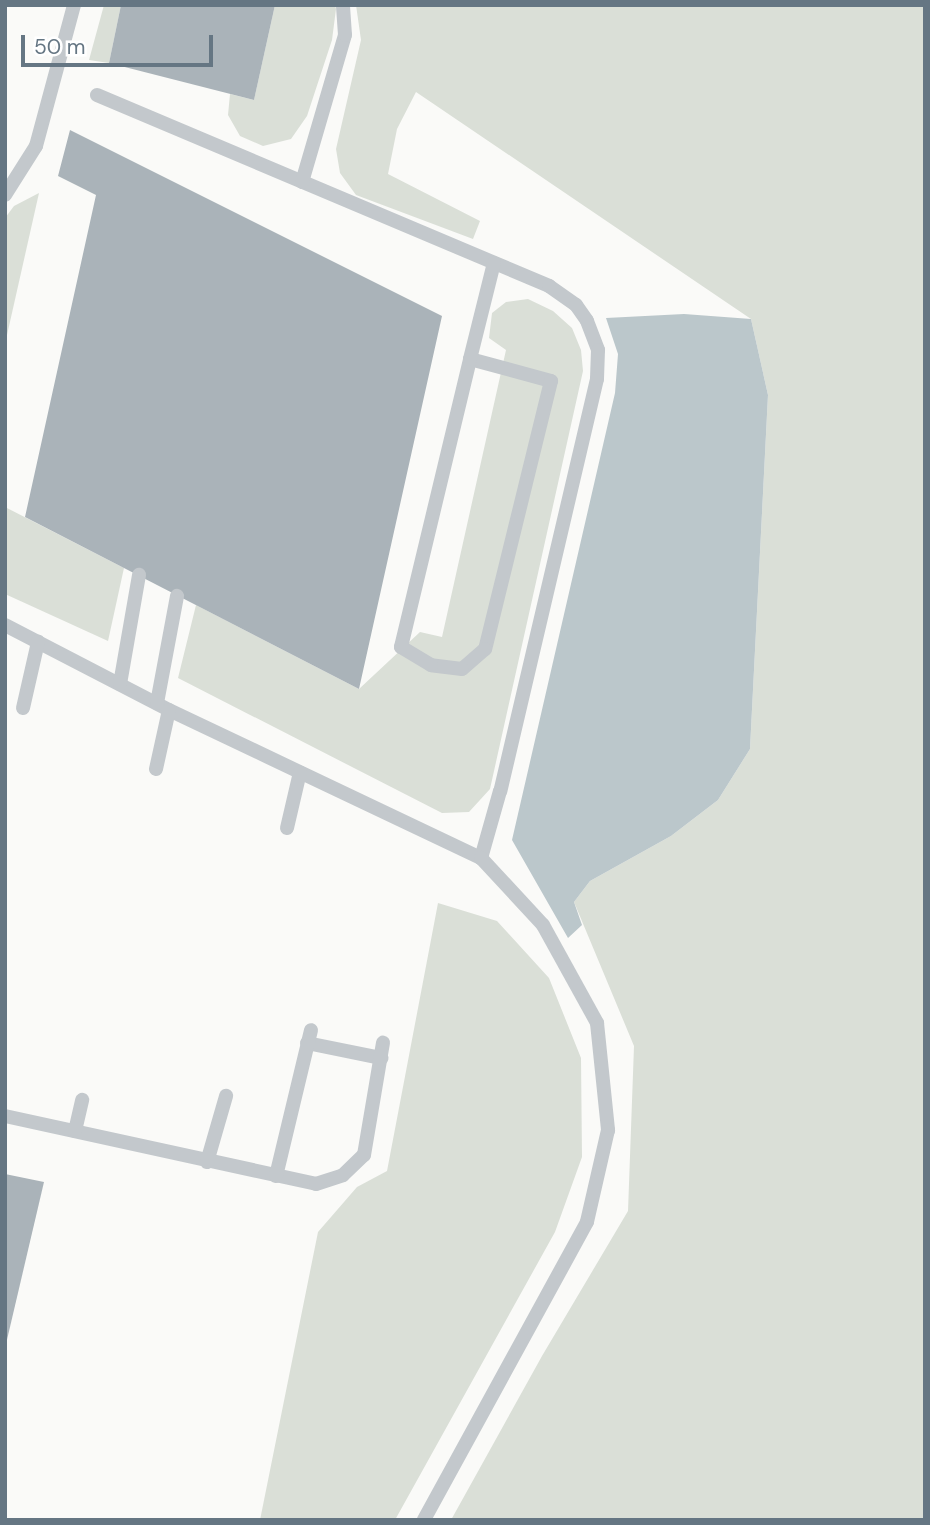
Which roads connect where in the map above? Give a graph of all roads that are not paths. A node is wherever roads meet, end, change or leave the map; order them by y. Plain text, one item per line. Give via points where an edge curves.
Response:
1 (74, 5) edge
2 (343, 5) edge
3 (97, 95) dead end
4 (12, 171) edge
5 (302, 181) junction
6 (5, 195) edge
7 (494, 263) junction
8 (470, 359) junction
9 (139, 575) dead end
10 (177, 596) dead end
11 (5, 625) edge
12 (38, 642) junction
13 (120, 684) junction
14 (163, 707) junction
15 (23, 708) dead end
16 (156, 769) dead end
17 (300, 772) junction
18 (287, 828) dead end
19 (481, 858) junction
20 (383, 1043) dead end
21 (381, 1058) junction
22 (226, 1096) dead end
23 (82, 1100) dead end
24 (5, 1116) edge
25 (75, 1131) junction
26 (207, 1162) junction
27 (276, 1176) junction
28 (424, 1520) edge

1 - 4 lane via 36,146
2 - 5 lane via 345,35
3 - 5 lane
4 - 6 lane
5 - 7 lane
7 - 8 lane
7 - 19 lane via 549,286 576,305 598,350 594,392
8 - 8 lane via 401,647 431,666 462,669 485,649 551,381
9 - 13 lane
10 - 14 lane
11 - 12 lane
12 - 13 lane
12 - 15 lane
13 - 14 lane
14 - 16 lane
14 - 17 lane
17 - 18 lane
17 - 19 lane
19 - 28 lane via 543,925 597,1023 608,1130 587,1222
20 - 21 lane
21 - 27 lane via 364,1155 343,1175 316,1184
21 - 27 lane via 309,1037
22 - 26 lane
23 - 25 lane
24 - 25 lane
25 - 26 lane
26 - 27 lane

